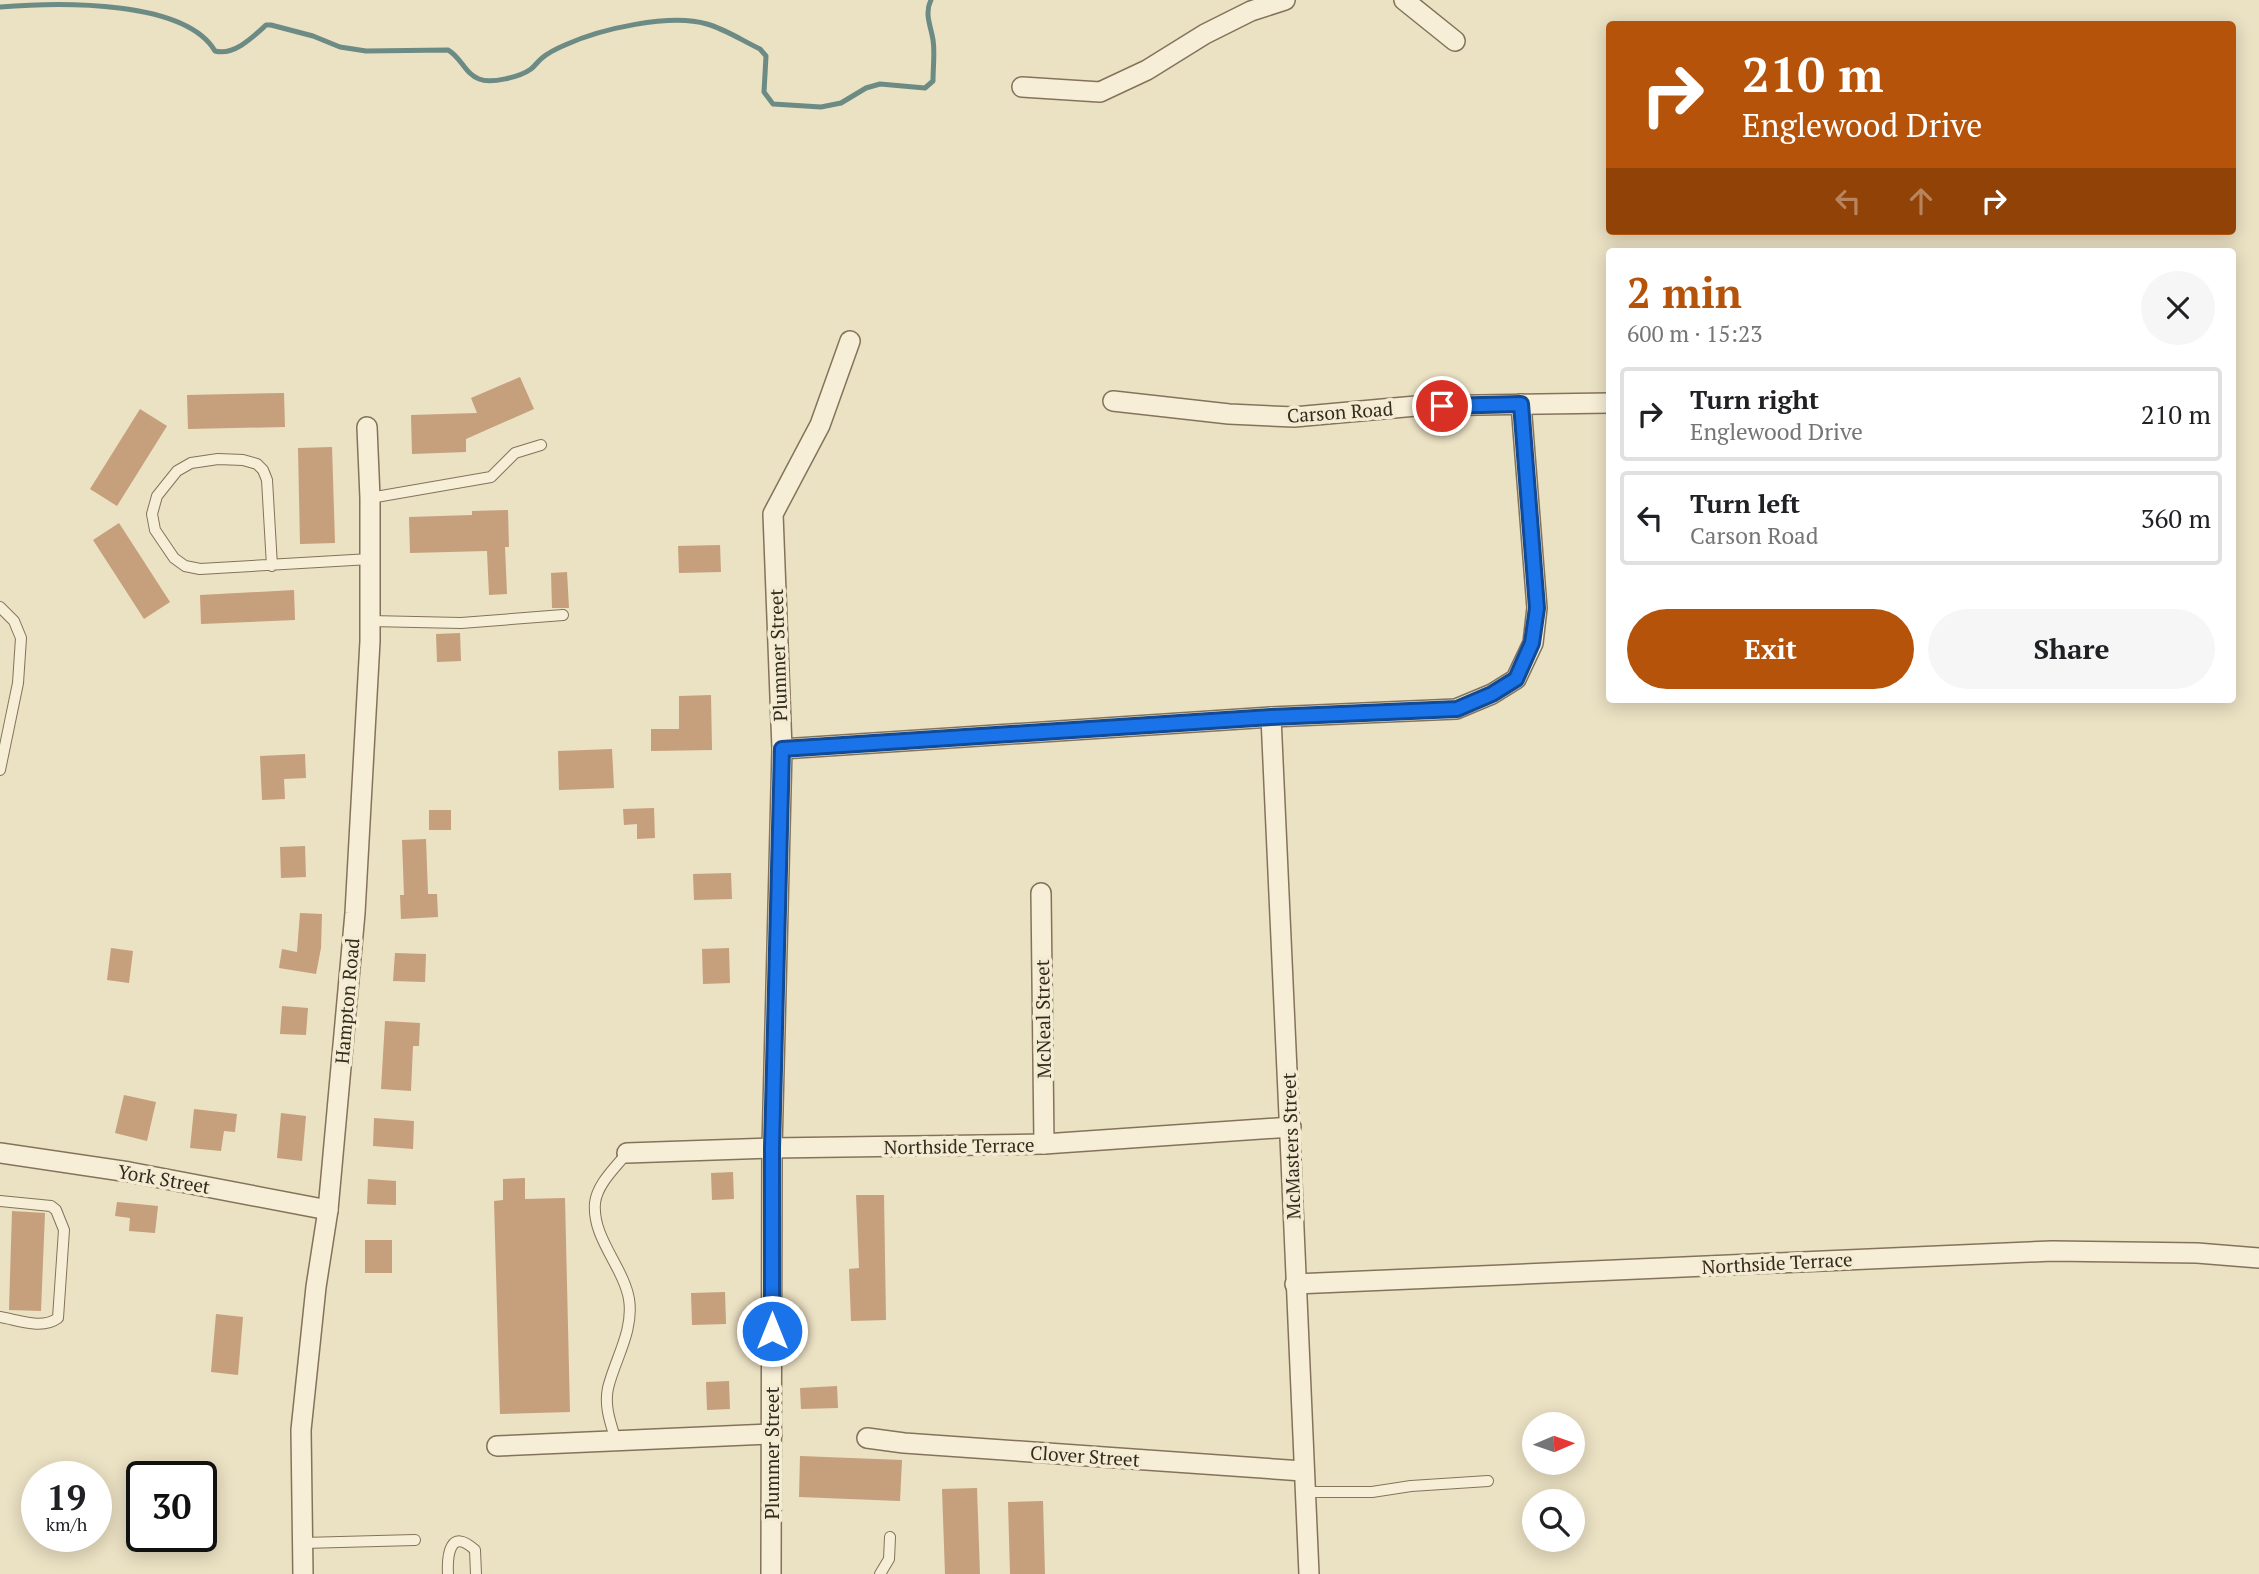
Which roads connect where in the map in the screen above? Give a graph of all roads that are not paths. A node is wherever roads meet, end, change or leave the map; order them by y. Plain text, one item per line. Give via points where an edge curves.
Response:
1 (1285, 0) edge
2 (1404, 0) edge
3 (1455, 41) dead end
4 (1023, 87) dead end
5 (850, 341) dead end
6 (1113, 401) dead end
7 (1606, 403) edge
8 (1521, 404) junction
9 (367, 427) dead end
10 (541, 445) dead end
11 (370, 498) junction
12 (370, 559) junction
13 (272, 566) junction
14 (0, 607) edge
15 (563, 615) dead end
16 (370, 621) junction
17 (1271, 717) junction
18 (782, 749) junction
19 (0, 770) edge
20 (1041, 894) dead end
21 (1291, 1127) junction
22 (1044, 1144) junction
23 (772, 1148) junction
24 (0, 1153) edge
25 (627, 1153) joint
26 (0, 1201) edge
27 (328, 1210) junction
28 (2259, 1258) edge
29 (1295, 1284) junction
30 (0, 1317) edge
31 (772, 1434) junction
32 (867, 1438) dead end
33 (616, 1441) junction
34 (497, 1446) dead end
35 (1303, 1471) junction
36 (1488, 1482) dead end
37 (1304, 1492) junction
38 (890, 1537) dead end
39 (415, 1540) dead end
40 (303, 1544) junction
41 (303, 1574) edge
42 (448, 1574) edge
43 (476, 1574) edge
44 (771, 1574) edge
45 (880, 1574) edge
46 (1309, 1574) edge

1 - 4 street via 1251,11 1100,92
2 - 3 street
5 - 18 street, Plummer Street via 820,425 773,514
6 - 8 street, Carson Road via 1294,417 1416,406
7 - 8 street, Carson Road
8 - 17 street via 1537,608 1532,643 1516,679 1457,709
9 - 11 street, Hampton Road
10 - 11 lane via 515,453 491,477
11 - 12 street, Hampton Road
12 - 13 lane
12 - 16 street, Hampton Road
13 - 13 lane via 185,566 174,558 156,530 152,514 157,496 177,471 191,463 218,458 257,464 267,481
14 - 19 lane via 14,621 21,638 18,684
15 - 16 lane via 461,623
16 - 27 street, Hampton Road via 355,913
17 - 18 street
17 - 21 street, McMasters Street
18 - 23 street, Plummer Street
20 - 22 street, McNeal Street
21 - 22 street, Northside Terrace
21 - 29 street, McMasters Street
22 - 23 street, Northside Terrace
23 - 25 street, Northside Terrace
23 - 31 street, Plummer Street
24 - 27 street, York Street
25 - 33 lane via 595,1200 596,1219 629,1301 629,1322 608,1389 607,1410
26 - 30 lane via 51,1206 64,1230 58,1318 43,1324
27 - 40 street, Hampton Road via 301,1430
28 - 29 street, Northside Terrace via 2052,1251
29 - 35 street, McMasters Street
31 - 33 street
31 - 44 street, Plummer Street
32 - 35 street, Clover Street
33 - 34 street
35 - 37 street, McMasters Street
36 - 37 lane via 1372,1492
37 - 46 street, McMasters Street
38 - 45 lane via 888,1559
39 - 40 lane
40 - 41 street, Hampton Road
42 - 43 lane via 449,1549 462,1542 475,1550

